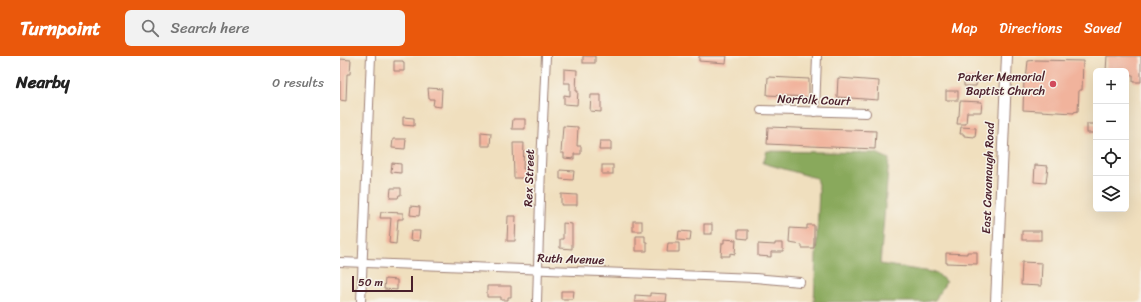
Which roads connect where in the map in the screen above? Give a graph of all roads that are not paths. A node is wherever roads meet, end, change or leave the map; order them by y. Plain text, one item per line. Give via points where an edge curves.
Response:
1 (370, 56) edge
2 (546, 56) edge
3 (817, 56) edge
4 (1007, 56) edge
5 (760, 110) dead end
6 (815, 112) junction
7 (866, 113) dead end
8 (340, 262) edge
9 (362, 263) junction
10 (538, 269) junction
11 (800, 282) dead end
12 (361, 302) edge
13 (537, 302) edge
14 (996, 302) edge

1 - 9 street
2 - 10 street, Rex Street
3 - 6 street
4 - 14 street, East Cavanaugh Road
5 - 6 street, Norfolk Court
6 - 7 street, Norfolk Court
8 - 9 street, Ruth Avenue
9 - 10 street, Ruth Avenue
9 - 12 street
10 - 11 street, Ruth Avenue
10 - 13 street, Rex Street

